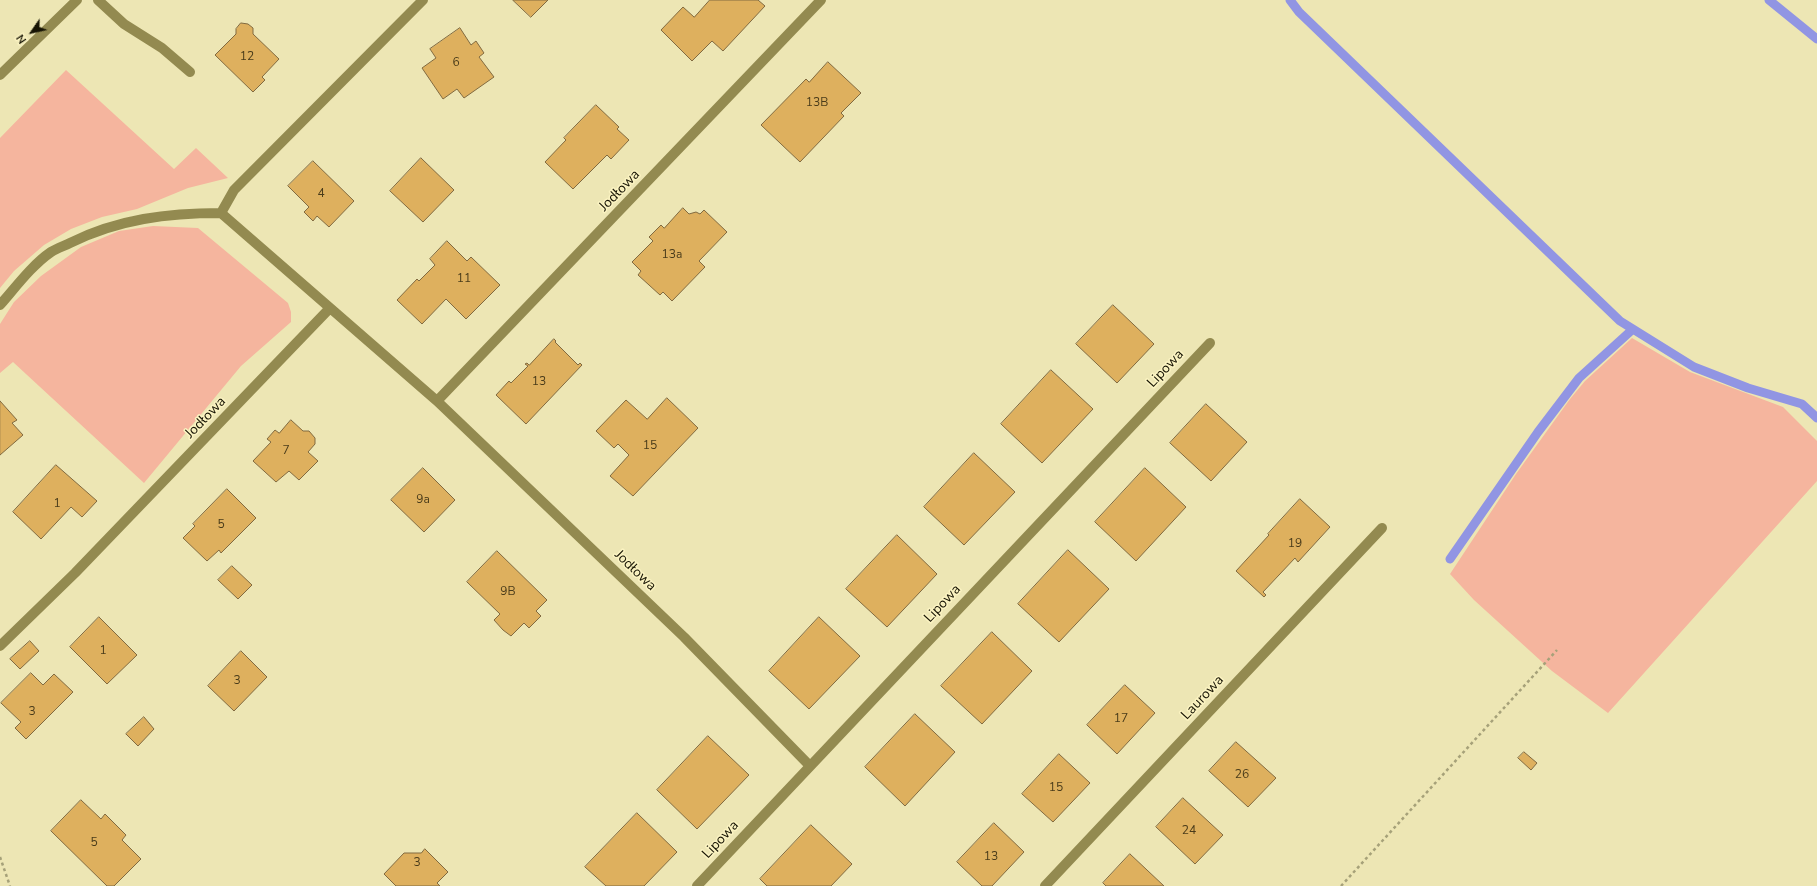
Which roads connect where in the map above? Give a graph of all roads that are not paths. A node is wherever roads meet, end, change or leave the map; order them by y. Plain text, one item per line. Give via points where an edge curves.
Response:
1 (77, 0) edge
2 (98, 0) edge
3 (423, 0) edge
4 (821, 0) edge
5 (190, 72) dead end
6 (0, 75) edge
7 (221, 213) junction
8 (0, 304) edge
9 (330, 308) junction
10 (1210, 343) dead end
11 (437, 400) junction
12 (1382, 528) dead end
13 (0, 646) edge
14 (810, 766) junction
15 (697, 886) edge
16 (1045, 886) edge

1 - 6 street
2 - 5 street via 124,24 162,48
3 - 7 street via 234,190
4 - 11 street, Jodłowa
7 - 8 street via 143,218 90,233 51,252
7 - 9 street
9 - 11 street, Jodłowa
9 - 13 street, Jodłowa via 80,568
10 - 14 street, Lipowa
11 - 14 street, Jodłowa via 684,637
12 - 16 street, Laurowa
14 - 15 street, Lipowa

